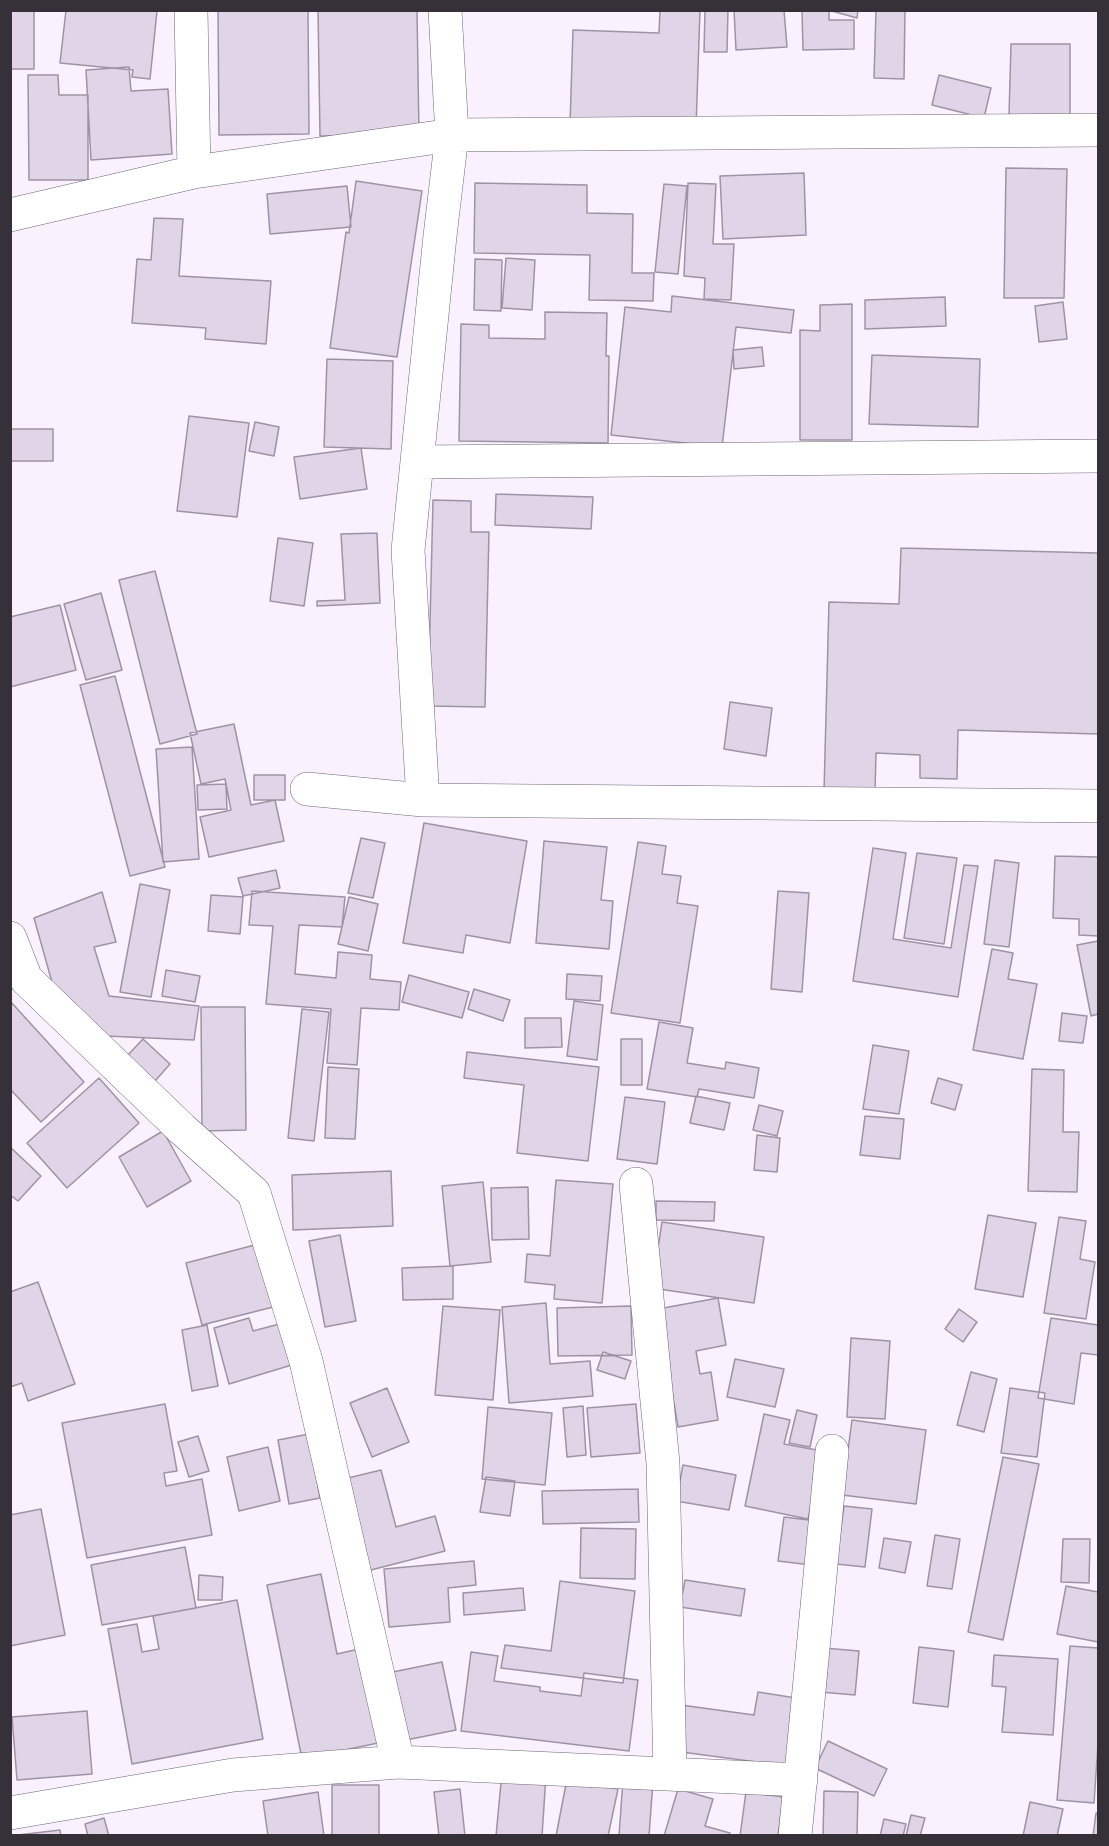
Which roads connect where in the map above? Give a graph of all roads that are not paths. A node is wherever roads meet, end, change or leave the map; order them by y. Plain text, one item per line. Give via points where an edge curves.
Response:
1 (192, 10) edge
2 (445, 10) edge
3 (1098, 130) edge
4 (452, 135) junction
5 (195, 172) junction
6 (10, 215) edge
7 (1098, 456) edge
8 (417, 462) junction
9 (307, 789) dead end
10 (423, 800) junction
11 (1098, 806) edge
12 (10, 938) edge
13 (636, 1184) dead end
14 (832, 1451) dead end
15 (398, 1762) junction
16 (670, 1774) junction
17 (801, 1780) junction
18 (10, 1813) edge
19 (795, 1836) edge

1 - 5 street
2 - 4 street
3 - 4 street
4 - 5 street
4 - 8 street
5 - 6 street
7 - 8 street
8 - 10 street via 408,550
9 - 10 street
10 - 11 street
12 - 15 street via 26,979 254,1193 306,1360
13 - 16 street via 663,1463
14 - 17 street
15 - 16 street
15 - 18 street via 233,1775
16 - 17 street
17 - 19 street

